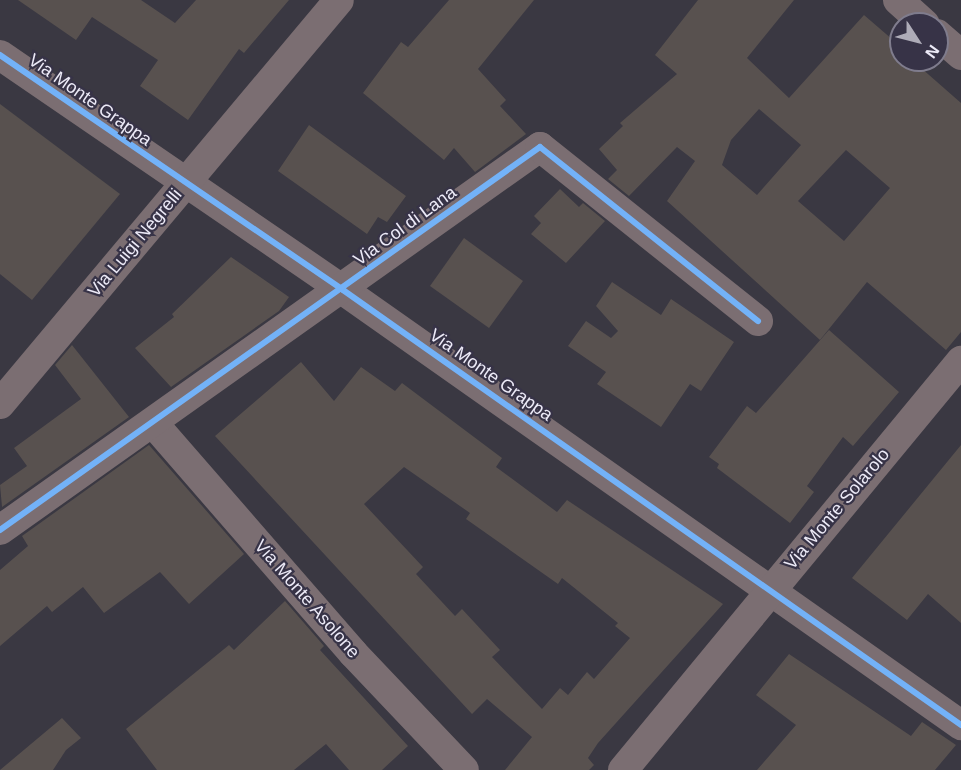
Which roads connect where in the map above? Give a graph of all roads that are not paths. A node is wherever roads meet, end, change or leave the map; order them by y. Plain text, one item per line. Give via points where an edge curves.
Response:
1 (339, 0) edge
2 (949, 44) edge
3 (0, 55) edge
4 (961, 55) edge
5 (185, 183) junction
6 (343, 290) junction
7 (758, 321) dead end
8 (961, 361) edge
9 (0, 404) edge
10 (154, 424) junction
11 (0, 530) edge
12 (771, 589) junction
13 (961, 724) edge
14 (464, 770) edge
15 (622, 770) edge

1 - 5 street, Via Luigi Negrelli
2 - 4 street
3 - 5 street, Via Monte Grappa
5 - 6 street, Via Monte Grappa
5 - 9 street, Via Luigi Negrelli
6 - 7 street, Via Col di Lana via 540,147
6 - 10 street, Via Col di Lana
6 - 12 street, Via Monte Grappa
8 - 12 street, Via Monte Solarolo
10 - 11 street, Via Col di Lana
10 - 14 street, Via Monte Asolone via 353,653
12 - 13 street, Via Monte Grappa
12 - 15 street, Via Monte Solarolo

